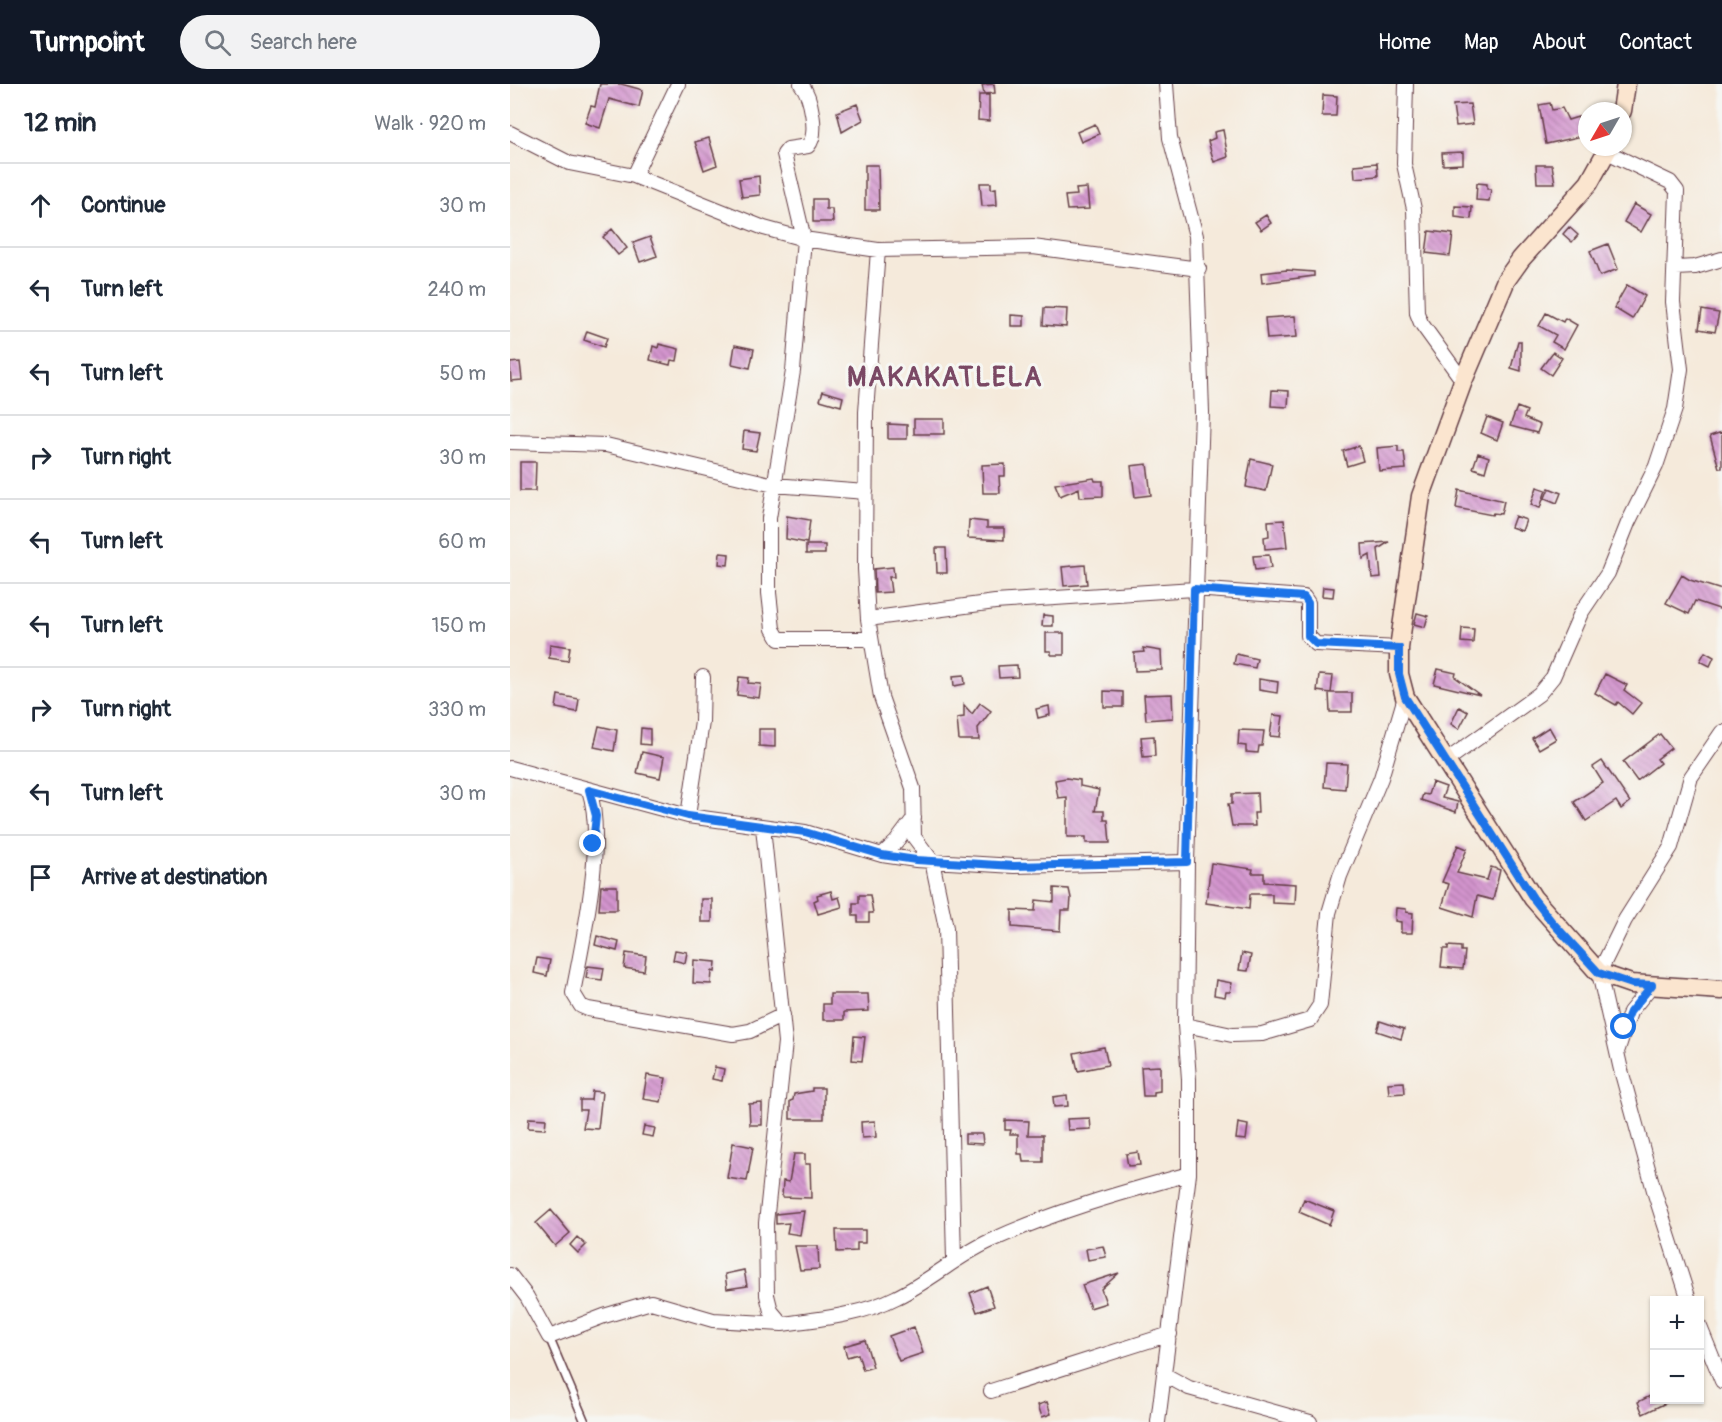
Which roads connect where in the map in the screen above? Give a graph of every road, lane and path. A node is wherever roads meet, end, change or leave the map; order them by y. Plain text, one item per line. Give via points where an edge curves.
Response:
1 (678, 84) edge
2 (801, 84) edge
3 (1166, 84) edge
4 (1406, 84) edge
5 (1626, 84) edge
6 (1623, 102) edge
7 (510, 133) edge
8 (1604, 156) edge
9 (1621, 156) edge
10 (634, 176) junction
11 (804, 239) junction
12 (878, 250) junction
13 (1722, 260) edge
14 (1676, 268) junction
15 (1199, 269) junction
16 (1464, 381) junction
17 (510, 442) edge
18 (774, 485) junction
19 (866, 492) junction
20 (1194, 589) junction
21 (868, 619) junction
22 (871, 639) junction
23 (1399, 648) junction
24 (703, 677) dead end
25 (1405, 697) junction
26 (1722, 732) edge
27 (1446, 760) junction
28 (510, 768) edge
29 (589, 790) junction
30 (688, 816) junction
31 (914, 818) junction
32 (763, 827) junction
33 (882, 855) junction
34 (932, 861) junction
35 (1187, 862) junction
36 (1599, 973) junction
37 (1652, 985) junction
38 (1722, 990) edge
39 (783, 1015) junction
40 (1185, 1025) junction
41 (1617, 1054) junction
42 (1189, 1174) junction
43 (954, 1260) junction
44 (510, 1275) edge
45 (1688, 1296) edge
46 (782, 1324) junction
47 (1170, 1334) junction
48 (549, 1337) junction
49 (1704, 1337) edge
50 (1165, 1375) junction
51 (1722, 1381) edge
52 (991, 1391) dead end
53 (585, 1422) edge
54 (1158, 1422) edge
55 (1310, 1422) edge

1 - 10 street
2 - 11 street via 812,109 811,144 788,149 784,154
3 - 15 street via 1170,138 1196,236
4 - 16 street via 1404,164 1414,209 1417,313
5 - 6 street
7 - 10 street via 569,163
8 - 16 street via 1589,183 1506,280
9 - 14 street via 1670,182 1677,191
10 - 11 street via 764,228
11 - 12 street
11 - 18 street via 793,371
12 - 15 street via 1033,247
12 - 19 street via 867,379
13 - 14 street
14 - 27 street via 1673,302 1681,369 1675,409 1656,466 1608,573 1585,607 1545,688
15 - 20 street via 1202,412
16 - 23 street via 1421,496
17 - 18 street via 606,445
18 - 19 street
18 - 22 street via 769,593 774,635 783,639
19 - 21 street
20 - 21 street via 996,602
20 - 23 street via 1304,597 1308,603 1308,636 1316,644
20 - 35 street
21 - 22 street
22 - 31 street via 881,697 913,788
23 - 25 street via 1399,674
24 - 30 street via 702,722
25 - 27 street
25 - 40 street via 1381,778 1340,876 1329,914 1316,1014 1310,1020 1262,1034 1232,1035
26 - 36 street via 1692,777 1671,847 1625,920
27 - 36 street via 1533,898
28 - 29 street
29 - 30 street
29 - 39 street via 596,816 591,889 573,993 581,1006 733,1034 750,1031
30 - 32 street
31 - 33 street
31 - 34 street via 914,837
32 - 33 street via 805,832
32 - 39 street
33 - 34 street
34 - 35 street via 1014,866
34 - 43 street via 946,928
35 - 40 street
36 - 37 street via 1632,984
36 - 41 street
37 - 38 street
37 - 41 street via 1630,1012
39 - 46 street via 785,1053 766,1223 767,1296 771,1311
40 - 42 street
41 - 45 street via 1654,1194
42 - 43 street via 1083,1203
42 - 47 street
43 - 46 street via 898,1297 866,1310
44 - 48 street
46 - 48 street via 713,1320 651,1302
47 - 50 street
47 - 52 street
48 - 53 lane
49 - 51 street
50 - 54 street
50 - 55 street via 1200,1392

